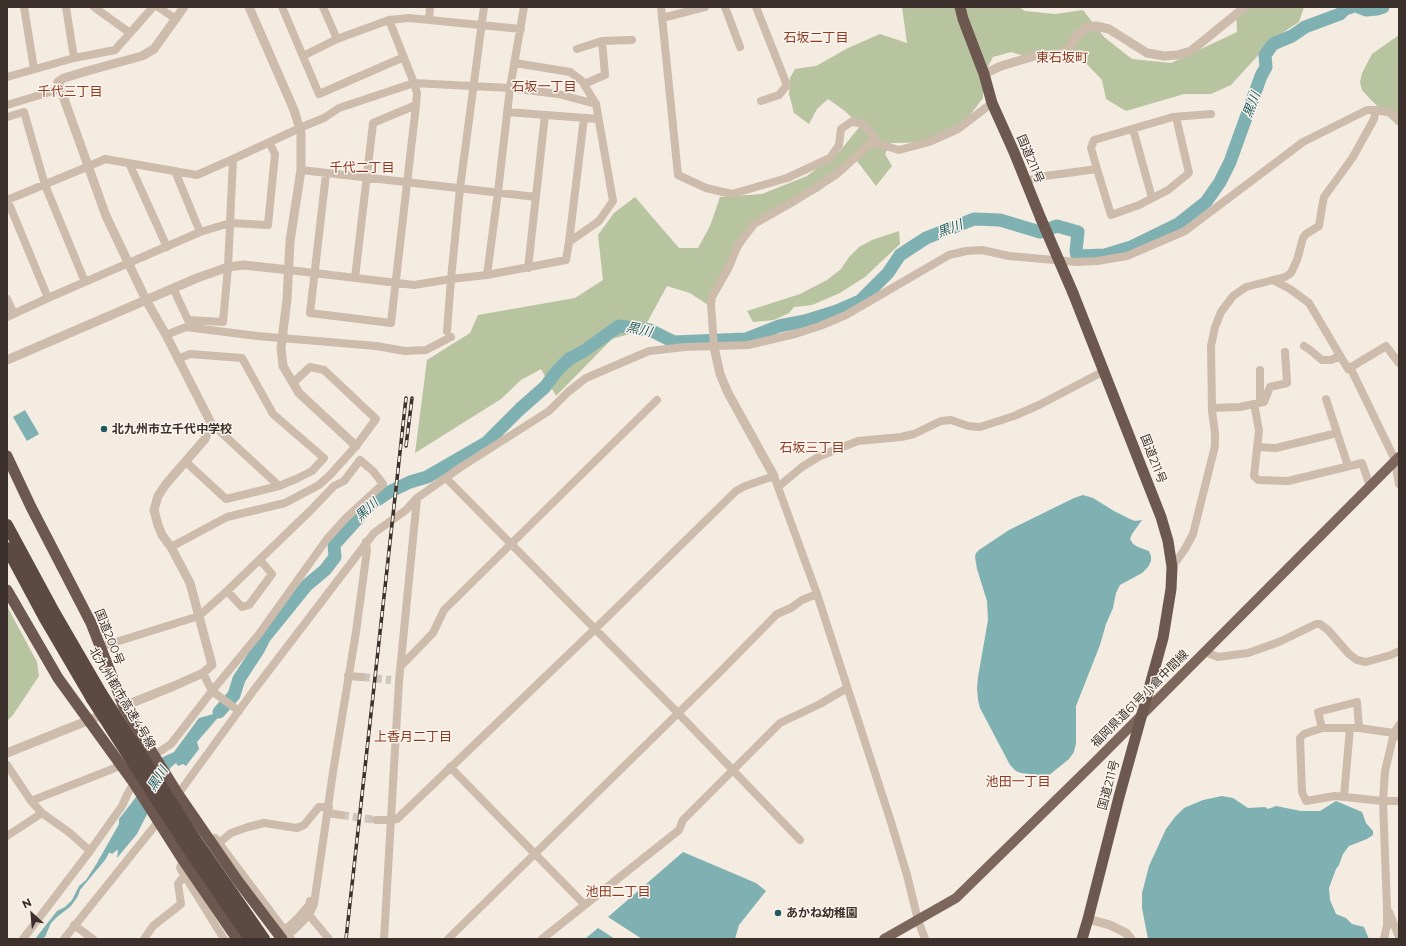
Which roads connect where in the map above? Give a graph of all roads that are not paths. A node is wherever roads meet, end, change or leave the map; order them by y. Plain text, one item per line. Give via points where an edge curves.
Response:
1 (24, 7) edge
2 (66, 7) edge
3 (94, 7) edge
4 (153, 7) edge
5 (158, 7) edge
6 (184, 7) edge
7 (249, 7) edge
8 (282, 7) edge
9 (323, 7) edge
10 (430, 7) edge
11 (484, 7) edge
12 (524, 7) edge
13 (660, 7) edge
14 (705, 7) edge
15 (725, 7) edge
16 (756, 7) edge
17 (960, 7) edge
18 (1245, 7) edge
19 (662, 18) junction
20 (176, 19) junction
21 (389, 20) junction
22 (429, 20) junction
23 (481, 25) junction
24 (520, 29) junction
25 (130, 33) junction
26 (337, 39) junction
27 (632, 40) dead end
28 (602, 41) junction
29 (740, 47) dead end
30 (577, 49) dead end
31 (303, 56) junction
32 (404, 57) junction
33 (74, 58) junction
34 (515, 64) junction
35 (34, 69) junction
36 (984, 74) junction
37 (7, 77) edge
38 (414, 83) junction
39 (584, 84) junction
40 (472, 86) junction
41 (510, 88) junction
42 (60, 89) junction
43 (761, 101) dead end
44 (992, 103) junction
45 (596, 104) junction
46 (7, 105) edge
47 (416, 105) junction
48 (1376, 110) junction
49 (507, 112) junction
50 (1211, 114) dead end
51 (545, 115) junction
52 (7, 117) edge
53 (1176, 117) junction
54 (584, 118) junction
55 (598, 119) junction
56 (1399, 120) edge
57 (1133, 129) junction
58 (269, 142) junction
59 (872, 142) junction
60 (233, 159) junction
61 (129, 163) junction
62 (87, 167) junction
63 (1097, 169) junction
64 (301, 170) junction
65 (175, 171) junction
66 (326, 174) junction
67 (367, 178) junction
68 (1026, 181) junction
69 (407, 182) junction
70 (45, 184) junction
71 (460, 188) junction
72 (498, 192) junction
73 (536, 197) junction
74 (1152, 198) junction
75 (7, 199) edge
76 (230, 223) junction
77 (200, 232) junction
78 (569, 242) junction
79 (167, 247) junction
80 (128, 264) junction
81 (228, 267) junction
82 (528, 268) junction
83 (288, 270) junction
84 (315, 273) junction
85 (487, 275) junction
86 (355, 278) junction
87 (451, 279) junction
88 (1273, 280) junction
89 (85, 282) junction
90 (395, 283) junction
91 (173, 288) junction
92 (48, 298) junction
93 (7, 299) edge
94 (146, 300) junction
95 (10, 316) edge
96 (166, 335) junction
97 (714, 345) junction
98 (1304, 346) dead end
99 (1284, 352) dead end
100 (1340, 356) junction
101 (178, 359) junction
102 (7, 360) edge
103 (1399, 363) edge
104 (1350, 367) junction
105 (1260, 370) dead end
106 (1104, 371) junction
107 (293, 383) junction
108 (1326, 399) dead end
109 (657, 400) dead end
110 (1257, 403) junction
111 (1212, 408) junction
112 (211, 423) junction
113 (1337, 433) junction
114 (356, 446) junction
115 (1257, 447) junction
116 (7, 456) edge
117 (1397, 459) edge
118 (186, 462) junction
119 (1348, 466) junction
120 (774, 476) junction
121 (446, 478) junction
122 (1399, 484) edge
123 (279, 486) junction
124 (1370, 486) junction
125 (778, 487) junction
126 (417, 498) junction
127 (7, 525) edge
128 (366, 542) junction
129 (510, 544) junction
130 (171, 547) junction
131 (7, 548) edge
132 (260, 560) junction
133 (1172, 567) junction
134 (7, 590) edge
135 (227, 592) junction
136 (818, 594) junction
137 (199, 616) junction
138 (595, 629) junction
139 (100, 647) junction
140 (1399, 651) edge
141 (1205, 652) junction
142 (401, 666) junction
143 (203, 674) junction
144 (348, 676) junction
145 (362, 677) tunnel mouth
146 (847, 688) junction
147 (214, 692) junction
148 (97, 696) junction
149 (124, 707) junction
150 (238, 710) junction
151 (678, 714) junction
152 (1142, 716) junction
153 (89, 720) junction
154 (1399, 725) edge
155 (1322, 728) junction
156 (1350, 728) junction
157 (1359, 728) junction
158 (1397, 735) edge
159 (7, 753) edge
160 (155, 758) junction
161 (7, 765) edge
162 (120, 766) junction
163 (450, 767) junction
164 (733, 770) junction
165 (135, 786) junction
166 (177, 792) junction
167 (1344, 796) junction
168 (31, 801) junction
169 (1383, 801) junction
170 (1399, 801) edge
171 (328, 810) junction
172 (42, 813) junction
173 (341, 815) tunnel mouth
174 (157, 819) junction
175 (376, 820) tunnel mouth
176 (392, 820) junction
177 (198, 823) junction
178 (7, 836) edge
179 (800, 840) dead end
180 (219, 843) junction
181 (90, 851) junction
182 (535, 854) junction
183 (183, 860) junction
184 (319, 873) junction
185 (184, 876) junction
186 (585, 905) junction
187 (1387, 908) junction
188 (309, 915) junction
189 (1088, 919) junction
190 (918, 920) junction
191 (74, 925) junction
192 (288, 935) edge
193 (1399, 937) edge
194 (23, 939) edge
195 (64, 939) edge
196 (93, 939) edge
197 (144, 939) edge
198 (224, 939) edge
199 (237, 939) edge
200 (250, 939) edge
201 (264, 939) edge
202 (329, 939) edge
203 (384, 939) edge
204 (448, 939) edge
205 (542, 939) edge
206 (884, 939) edge
207 (925, 939) edge
208 (1082, 939) edge
209 (1131, 939) edge
210 (1384, 939) edge

1 - 35 street
2 - 33 street
3 - 25 street
4 - 25 street
5 - 20 street
6 - 20 street
7 - 64 street via 294,110 301,133
8 - 31 street
9 - 26 street
10 - 22 street
11 - 23 street
12 - 24 street
13 - 19 street
14 - 19 street
15 - 29 street
16 - 43 street via 787,85 779,96
17 - 36 highway, 国道211号
18 - 36 street via 1191,51 1177,55 1147,53 1109,29 1096,26 1086,28 1069,48 1056,56 1038,55
19 - 59 street via 678,175 706,188 732,194 787,178 830,158 839,145 841,129 851,122 861,123 874,136
20 - 42 street via 154,49 142,56 64,78 58,82
21 - 22 street
21 - 26 street
21 - 32 street
22 - 23 street
23 - 24 street
23 - 40 street
24 - 34 street
25 - 33 street via 115,50
26 - 31 street
27 - 28 street
28 - 30 street
28 - 39 street via 605,75
31 - 32 street via 319,94
32 - 38 street
33 - 35 street
34 - 39 street via 570,72
34 - 41 street
35 - 37 street
36 - 44 highway, 国道211号
38 - 40 street
38 - 47 street via 417,93
38 - 58 street, bridge via 339,108 324,118
39 - 45 street
40 - 41 street
40 - 71 street
41 - 45 street via 558,94
41 - 49 street
42 - 46 street
42 - 62 street
44 - 59 street via 958,129 929,142 899,150
44 - 68 highway, 国道211号
45 - 55 street
47 - 67 street via 372,123
47 - 69 street
48 - 56 street via 1392,113
48 - 88 street via 1374,119 1353,157 1324,197 1319,226 1303,238 1291,273
48 - 97 street via 1367,110 1303,142 1185,231 1127,256 1077,262 1009,256 982,250 966,251 949,255 846,315 820,326 748,345
49 - 51 street
49 - 72 street
50 - 53 street
51 - 54 street
51 - 73 street
52 - 70 street via 24,112
53 - 57 street
53 - 74 street via 1189,173 1168,190
54 - 55 street
54 - 78 street
55 - 78 street via 613,201 600,221
57 - 63 street via 1094,140 1091,148
57 - 74 street
58 - 60 street
58 - 76 street via 276,154 268,225
59 - 97 street via 837,174 754,224 738,245 729,268 712,297
60 - 65 street via 197,175
60 - 76 street
61 - 62 street via 105,159
61 - 65 street
61 - 79 street
62 - 70 street
62 - 80 street
63 - 68 street
63 - 74 street via 1110,215
64 - 66 street
64 - 83 street
65 - 77 street
66 - 67 street
66 - 84 street
67 - 69 street
67 - 86 street
68 - 106 highway, 国道211号, bridge
69 - 71 street
69 - 90 street
70 - 75 street
70 - 89 street
71 - 72 street
71 - 87 street
72 - 73 street
72 - 85 street
73 - 82 street
75 - 92 street
76 - 77 street
76 - 81 street
77 - 79 street
78 - 82 street via 566,260
79 - 80 street
80 - 89 street
80 - 94 street
81 - 83 street via 244,265
81 - 91 street
81 - 91 street via 223,322 188,320
82 - 85 street
83 - 84 street
83 - 107 street via 281,348 283,366
84 - 86 street
84 - 90 street via 310,313 391,323
85 - 87 street
86 - 90 street
87 - 90 street via 414,285
87 - 96 street, bridge via 449,334 426,350 405,351 186,327
88 - 100 street via 1309,303
88 - 111 street via 1246,287 1233,296 1221,312 1212,346
89 - 92 street
91 - 94 street
92 - 95 street
93 - 95 street
94 - 96 street
94 - 102 street
96 - 101 street
97 - 120 street via 720,374 728,393
97 - 121 street via 649,351 586,378 549,411
98 - 100 street via 1322,360
99 - 110 street via 1287,383 1270,387 1264,402
100 - 104 street via 1348,369
101 - 112 street
101 - 123 street via 190,354 242,358 274,414 324,458 312,470
103 - 104 street via 1386,346
104 - 117 street
105 - 110 street
106 - 125 street via 1039,405 980,427 951,420 941,421 914,434 858,441 820,456
106 - 133 highway, 国道211号 via 1161,517
107 - 114 street via 299,393
107 - 114 street via 310,367 324,370 376,419
108 - 113 street
109 - 129 street
110 - 111 street via 1240,407
110 - 115 street
111 - 133 street via 1215,446 1201,504 1193,534
112 - 118 street via 204,439
112 - 123 street
113 - 115 street via 1276,448
113 - 119 street
114 - 130 street via 319,485 302,495 285,503 227,517
115 - 119 street via 1254,476 1258,480 1288,481
116 - 139 highway, 国道200号 via 91,623
117 - 122 street
117 - 124 main road, 福岡県道61号小倉中間線
118 - 123 street via 226,499
118 - 130 street via 158,496 154,510 162,535
119 - 124 street via 1362,463
120 - 125 street
120 - 138 street via 736,491
121 - 126 street
121 - 129 street
124 - 141 main road, 福岡県道61号小倉中間線
125 - 136 street
126 - 128 street
126 - 142 street
127 - 148 highway, 北九州都市高速4号線
128 - 144 street via 367,550
128 - 150 street
129 - 138 street
129 - 142 street via 444,610 433,633
130 - 137 street via 190,583
131 - 148 highway, 北九州都市高速4号線 via 44,617
132 - 135 street
132 - 135 street via 272,574 249,605 242,607
132 - 147 street via 334,486 344,481 360,460 374,471 383,484 327,539
133 - 152 highway, 国道211号 via 1162,638
134 - 153 highway via 58,678
135 - 137 street
136 - 146 street
136 - 151 street via 777,614
137 - 139 street
137 - 143 street via 212,665
138 - 151 street
138 - 163 street
139 - 149 highway, 国道200号
140 - 141 street via 1366,662 1356,660 1328,630 1316,624 1279,642 1248,653 1218,657
141 - 152 main road, 福岡県道61号小倉中間線
142 - 176 street via 395,680
143 - 147 street
143 - 149 street
144 - 145 street
144 - 171 street
146 - 164 street via 780,723
146 - 190 street via 891,822
147 - 150 street
147 - 160 street via 171,744
148 - 200 highway, 北九州都市高速4号線, bridge via 189,850
148 - 201 highway, 北九州都市高速4号線, bridge
149 - 153 street
149 - 160 highway, 国道200号
150 - 166 street
151 - 164 street
151 - 182 street
152 - 189 highway, 国道211号
152 - 190 main road, 福岡県道61号小倉中間線 via 956,898
153 - 159 street
153 - 162 highway
154 - 158 street
155 - 156 street
155 - 157 street via 1318,712 1357,702
155 - 167 street via 1300,738 1302,792 1306,801
156 - 157 street
156 - 167 street
157 - 158 street
158 - 169 street via 1385,771
160 - 165 street
160 - 166 highway, 国道200号
161 - 168 street
162 - 165 highway
162 - 168 street
163 - 176 street via 397,819
163 - 182 street
164 - 179 street
164 - 186 street via 683,820 679,830
165 - 174 highway
165 - 181 street
166 - 174 street
166 - 177 highway, 国道200号
167 - 169 street
168 - 172 street
169 - 170 street
169 - 187 street
171 - 173 street
171 - 180 street via 319,807 304,825 297,828 264,824 248,827 232,833
171 - 184 street
172 - 178 street
172 - 181 street
174 - 183 highway
174 - 191 street
175 - 176 street
176 - 203 street
177 - 180 street via 208,828
177 - 192 highway, 国道200号 via 238,881
180 - 192 street
181 - 194 street
182 - 186 street
182 - 204 street
183 - 185 street via 180,868
183 - 199 highway
184 - 188 street via 314,904
184 - 192 street via 309,905
185 - 197 street via 178,884 181,904 153,926
185 - 198 street
186 - 205 street
187 - 193 street
187 - 210 street
188 - 192 street
188 - 202 street
189 - 208 highway, 国道211号
189 - 209 street via 1110,925
190 - 206 main road, 福岡県道61号小倉中間線
190 - 207 street
191 - 195 street
191 - 196 street

